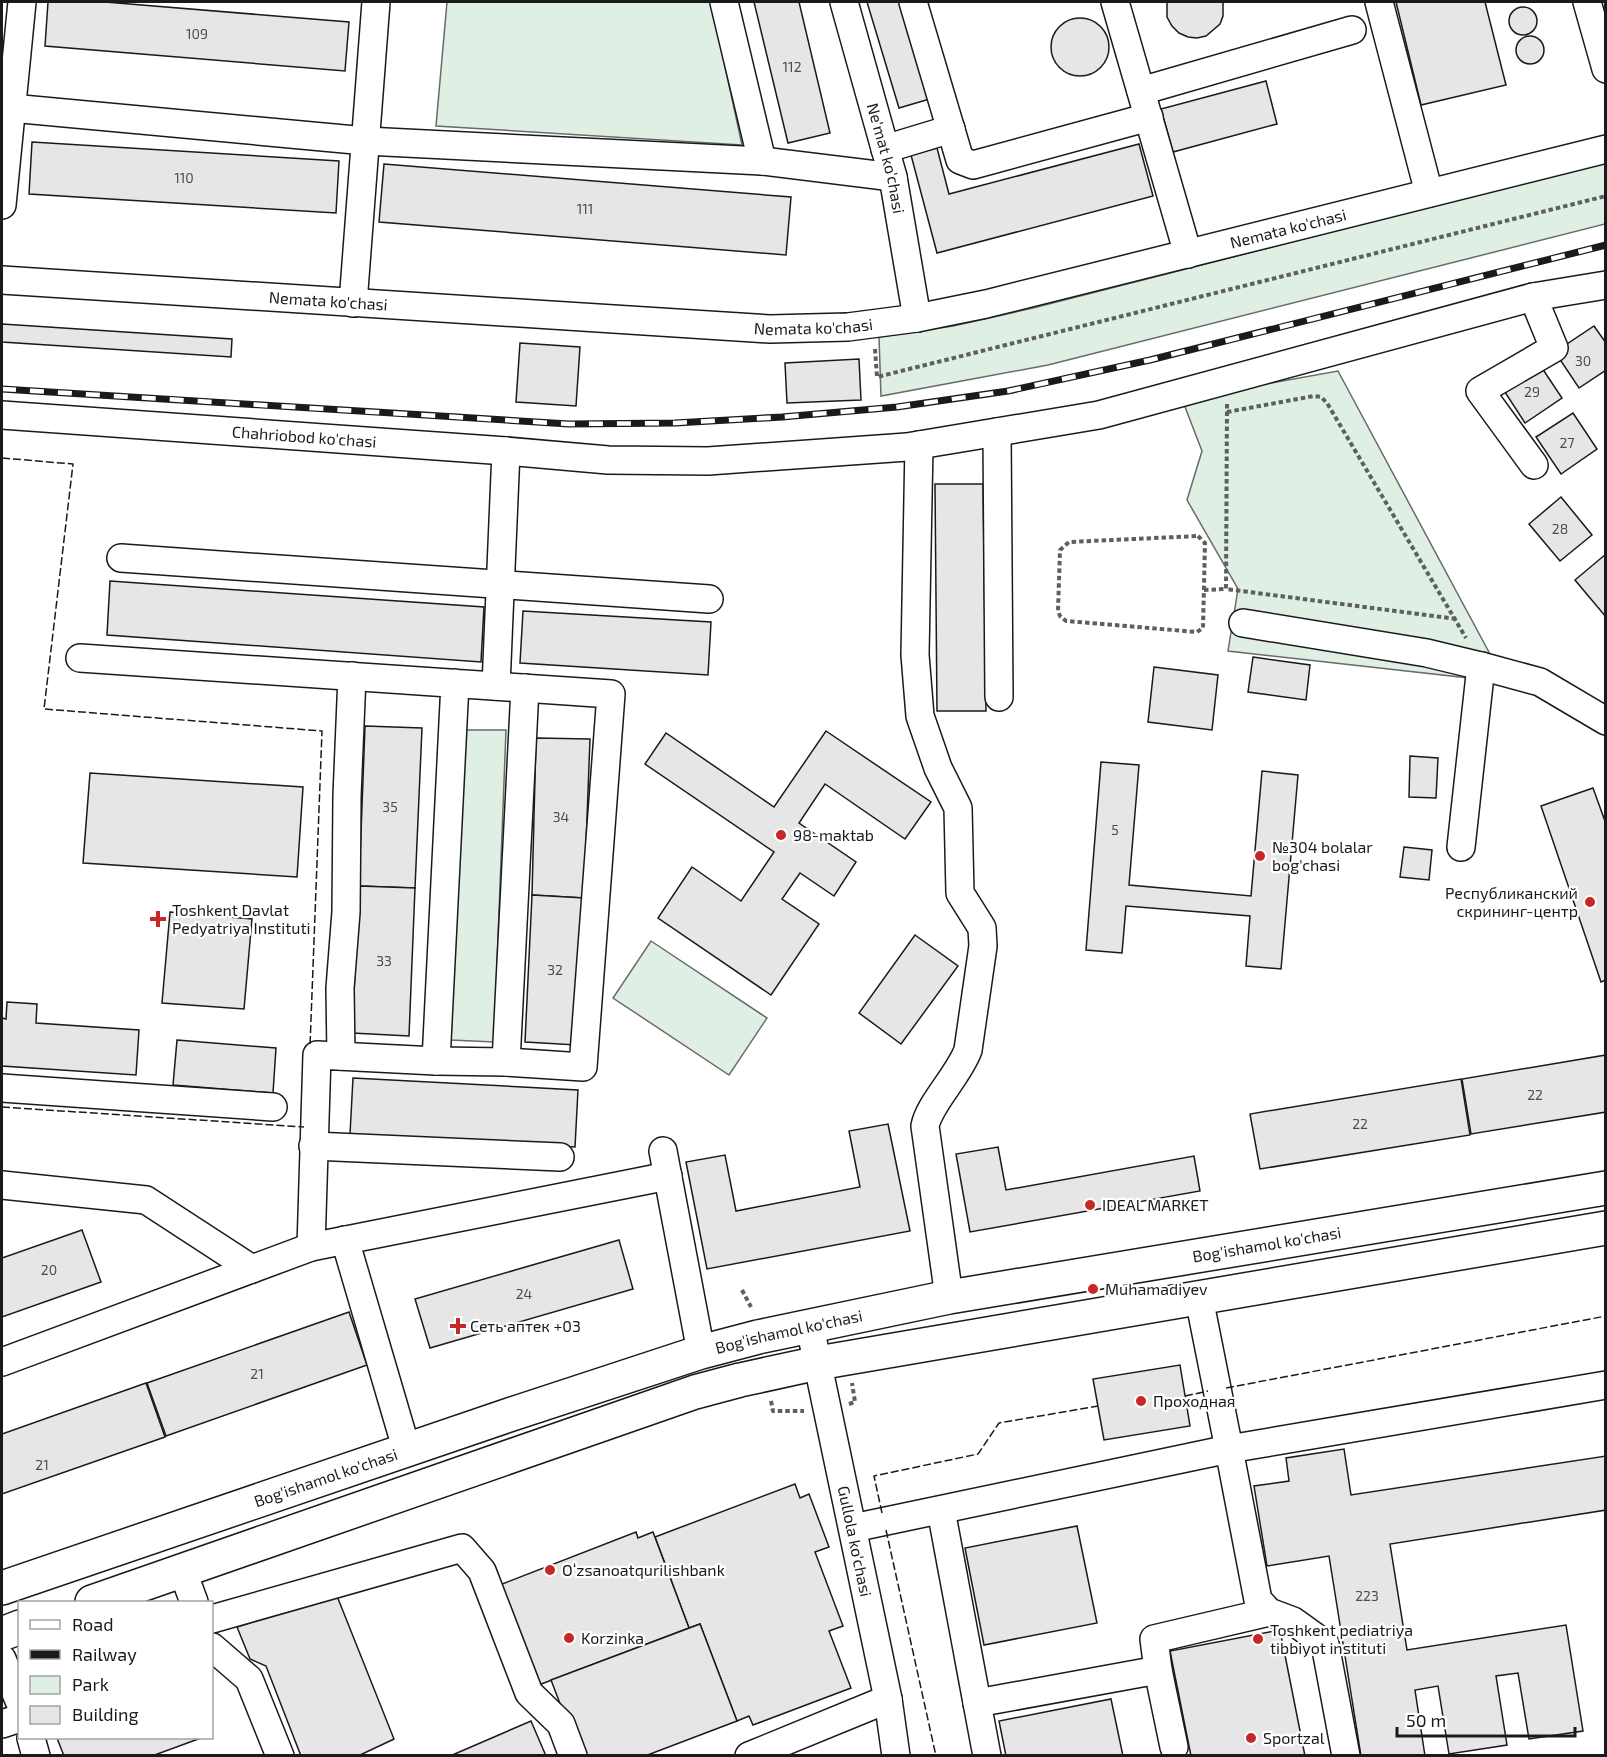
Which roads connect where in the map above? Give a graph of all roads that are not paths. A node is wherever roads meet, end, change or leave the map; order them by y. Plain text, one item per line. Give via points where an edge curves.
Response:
1 (22, 2) edge
2 (376, 2) edge
3 (724, 2) edge
4 (844, 2) edge
5 (913, 2) edge
6 (1115, 2) edge
7 (1378, 2) edge
8 (1587, 2) edge
9 (1352, 30) dead end
10 (1605, 69) edge
11 (1141, 91) junction
12 (11, 108) junction
13 (1149, 117) junction
14 (951, 129) junction
15 (366, 141) junction
16 (885, 149) junction
17 (1605, 149) edge
18 (762, 161) junction
19 (893, 177) junction
20 (1429, 193) junction
21 (2, 205) edge
22 (1188, 254) junction
23 (2, 280) edge
24 (1605, 285) edge
25 (1533, 297) junction
26 (353, 303) junction
27 (917, 318) junction
28 (2, 415) edge
29 (997, 432) junction
30 (919, 445) junction
31 (506, 451) junction
32 (1534, 465) dead end
33 (121, 558) dead end
34 (709, 598) dead end
35 (1243, 623) dead end
36 (80, 658) dead end
37 (1481, 666) junction
38 (352, 676) junction
39 (455, 683) junction
40 (496, 686) junction
41 (525, 688) junction
42 (999, 697) dead end
43 (1605, 721) edge
44 (1461, 847) dead end
45 (341, 1056) junction
46 (436, 1061) junction
47 (506, 1062) junction
48 (2, 1088) edge
49 (273, 1107) dead end
50 (314, 1146) junction
51 (560, 1157) dead end
52 (2, 1185) edge
53 (1605, 1188) edge
54 (1516, 1203) junction
55 (1384, 1225) junction
56 (1605, 1228) edge
57 (345, 1240) junction
58 (1524, 1242) junction
59 (311, 1247) junction
60 (1392, 1265) junction
61 (252, 1269) junction
62 (949, 1297) junction
63 (1199, 1298) junction
64 (810, 1327) junction
65 (701, 1352) junction
66 (2, 1362) edge
67 (818, 1363) junction
68 (1605, 1385) edge
69 (1229, 1449) junction
70 (407, 1451) junction
71 (941, 1510) junction
72 (853, 1528) junction
73 (183, 1572) junction
74 (2, 1588) edge
75 (96, 1601) edge
76 (194, 1601) edge
77 (1269, 1612) junction
78 (213, 1619) edge
79 (18, 1629) edge
80 (2, 1634) edge
81 (213, 1648) edge
82 (2, 1659) edge
83 (1158, 1670) junction
84 (18, 1698) edge
85 (888, 1699) junction
86 (976, 1703) junction
87 (18, 1719) edge
88 (2, 1724) edge
89 (32, 1739) edge
90 (1174, 1747) dead end
91 (36, 1755) edge
92 (280, 1755) edge
93 (573, 1755) edge
94 (749, 1755) edge
95 (896, 1755) edge
96 (987, 1755) edge
97 (1346, 1755) edge

1 - 12 street
2 - 15 street
3 - 18 street
4 - 16 street, Ne'mat ko'chasi
5 - 14 street
6 - 11 street
7 - 20 street
8 - 10 street
9 - 11 street
11 - 13 street
12 - 15 street
12 - 21 street
13 - 14 street via 973,165 960,160
13 - 22 street
14 - 16 street
15 - 18 street
15 - 26 street
16 - 19 street, Ne'mat ko'chasi
17 - 20 street, Nemata ko'chasi
18 - 19 street
19 - 27 street, Ne'mat ko'chasi
20 - 22 street, Nemata ko'chasi
22 - 27 street, Nemata ko'chasi
23 - 26 street, Nemata ko'chasi
24 - 25 street, Chahriobod ko'chasi
25 - 29 street, Chahriobod ko'chasi via 1099,415
25 - 32 street via 1554,348 1480,391
26 - 27 street, Nemata ko'chasi via 770,329 848,327
28 - 31 street, Chahriobod ko'chasi
29 - 30 street, Chahriobod ko'chasi
29 - 42 street
30 - 31 street, Chahriobod ko'chasi via 708,461 608,460
30 - 62 street via 915,655 920,716 938,768 958,808 960,893 982,928 983,946 968,1050 925,1126
31 - 40 street
33 - 34 street
35 - 37 street via 1427,653
36 - 38 street
37 - 43 street via 1540,682
37 - 44 street
38 - 39 street
38 - 45 street
39 - 40 street
39 - 46 street
40 - 41 street
41 - 47 street
41 - 47 street via 611,694 583,1067
45 - 46 street
45 - 50 street via 317,1055
46 - 47 street
48 - 49 street
50 - 51 street
50 - 59 street
52 - 61 street via 146,1200
53 - 54 main road, Bog'ishamol ko'chasi
54 - 55 main road, Bog'ishamol ko'chasi
54 - 58 main road
55 - 60 main road
55 - 62 main road, Bog'ishamol ko'chasi
56 - 58 main road
57 - 59 street
57 - 65 street via 665,1163
57 - 70 street
58 - 60 main road
59 - 61 street
60 - 63 main road
61 - 66 street
62 - 64 main road, Bog'ishamol ko'chasi
63 - 67 main road
63 - 69 street
64 - 65 main road, Bog'ishamol ko'chasi
64 - 67 street, Gullola ko'chasi
65 - 70 main road, Bog'ishamol ko'chasi
67 - 72 street, Gullola ko'chasi
67 - 73 main road via 695,1392
68 - 69 street
69 - 71 street
69 - 77 street via 1258,1600
70 - 74 main road, Bog'ishamol ko'chasi
71 - 72 street
71 - 86 street
72 - 85 street, Gullola ko'chasi
73 - 75 main road
73 - 76 street
77 - 83 street via 1154,1639
77 - 97 street via 1293,1621 1325,1644
78 - 93 street via 462,1548 482,1572 529,1693 561,1724
79 - 80 main road
81 - 92 street via 249,1679
82 - 84 street
83 - 86 street
83 - 90 street
85 - 94 street
85 - 95 street, Gullola ko'chasi
86 - 96 street
87 - 88 street
89 - 91 street

